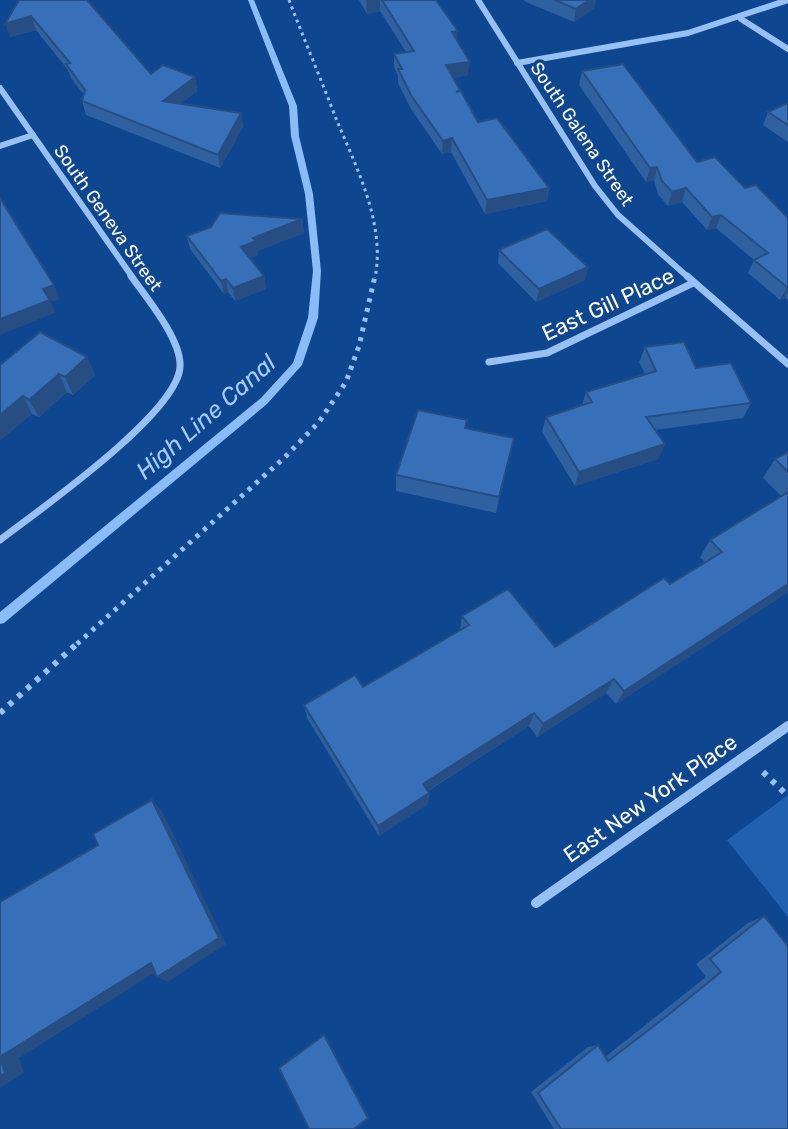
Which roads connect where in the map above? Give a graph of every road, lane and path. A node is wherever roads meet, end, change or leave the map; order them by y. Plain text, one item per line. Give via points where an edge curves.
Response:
1 (289, 0) edge
2 (478, 0) edge
3 (788, 0) edge
4 (741, 19) junction
5 (788, 49) edge
6 (517, 63) junction
7 (0, 88) edge
8 (33, 135) junction
9 (0, 146) edge
10 (693, 283) junction
11 (489, 362) dead end
12 (788, 364) edge
13 (0, 540) edge
14 (0, 713) edge
15 (788, 726) edge
16 (746, 755) junction
17 (788, 796) edge
18 (536, 903) dead end

1 - 14 path via 356,167 376,235 376,272 346,382 292,450
2 - 6 street, South Galena Street
3 - 4 street
4 - 5 street
4 - 6 street via 655,42
6 - 10 street, South Galena Street via 606,201
7 - 8 street, South Geneva Street
8 - 9 street
8 - 13 street, South Geneva Street via 156,311 180,370 173,391 149,420
10 - 11 street, East Gill Place via 547,353
10 - 12 street, South Galena Street
15 - 16 street, East New York Place
16 - 17 path
16 - 18 street, East New York Place

